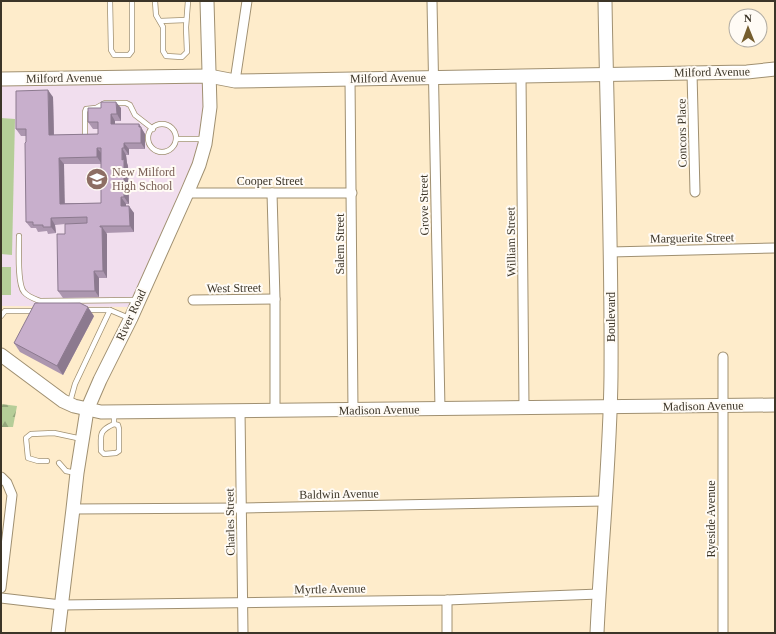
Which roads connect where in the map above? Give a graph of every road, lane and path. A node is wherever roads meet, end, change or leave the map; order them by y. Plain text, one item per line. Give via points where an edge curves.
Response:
1 (110, 1) edge
2 (132, 1) edge
3 (155, 1) edge
4 (188, 1) edge
5 (207, 1) edge
6 (246, 1) edge
7 (432, 1) edge
8 (605, 1) edge
9 (186, 20) junction
10 (160, 21) junction
11 (775, 69) edge
12 (692, 73) junction
13 (607, 75) junction
14 (209, 76) junction
15 (521, 76) junction
16 (434, 77) junction
17 (350, 78) junction
18 (1, 79) edge
19 (235, 81) junction
20 (152, 129) junction
21 (85, 136) edge
22 (177, 139) junction
23 (206, 139) junction
24 (694, 192) dead end
25 (187, 193) junction
26 (272, 193) junction
27 (352, 193) junction
28 (19, 236) dead end
29 (775, 248) edge
30 (610, 252) junction
31 (275, 299) junction
32 (139, 300) junction
33 (193, 300) dead end
34 (78, 310) edge
35 (110, 310) junction
36 (39, 311) edge
37 (1, 316) edge
38 (130, 318) junction
39 (1, 355) edge
40 (723, 356) dead end
41 (69, 404) junction
42 (775, 405) edge
43 (724, 406) junction
44 (610, 407) junction
45 (524, 408) junction
46 (440, 409) junction
47 (87, 410) junction
48 (354, 410) junction
49 (240, 411) junction
50 (275, 411) junction
51 (114, 418) junction
52 (82, 439) junction
53 (47, 461) dead end
54 (59, 462) dead end
55 (77, 473) junction
56 (2, 477) edge
57 (605, 501) junction
58 (242, 508) junction
59 (74, 510) junction
60 (1, 588) edge
61 (599, 594) junction
62 (1, 598) edge
63 (447, 600) junction
64 (243, 602) junction
65 (61, 605) junction
66 (58, 633) edge
67 (243, 633) edge
68 (447, 633) edge
69 (597, 633) edge
70 (723, 633) edge

1 - 2 lane via 111,50 114,54 129,55 132,51
3 - 10 lane via 156,15
4 - 9 lane
5 - 14 street, River Road
6 - 19 street
7 - 16 street, Grove Street
8 - 13 street, Boulevard
9 - 10 lane
9 - 10 lane via 187,52 182,57 166,56 163,51 163,27
11 - 12 street, Milford Avenue
12 - 13 street, Milford Avenue
12 - 24 street, Concors Place
13 - 15 street, Milford Avenue
13 - 30 street, Boulevard
14 - 18 street, Milford Avenue
14 - 19 street, Milford Avenue
14 - 23 street, River Road via 210,107
15 - 16 street, Milford Avenue
15 - 45 street, William Street
16 - 17 street, Milford Avenue
16 - 46 street, Grove Street
17 - 19 street, Milford Avenue
17 - 27 street, Salem Street
20 - 21 lane via 135,115 130,105 105,103 84,112
20 - 22 lane via 158,125 167,125 174,130
20 - 22 lane via 148,138 155,151 170,151
22 - 23 lane
23 - 25 street, River Road via 199,165
25 - 26 street, Cooper Street
25 - 32 street, River Road
26 - 27 street, Cooper Street
26 - 31 street
27 - 48 street, Salem Street
28 - 32 lane via 20,283 23,291 29,296 40,301
29 - 30 street, Marguerite Street
30 - 44 street, Boulevard
31 - 33 street, West Street
31 - 50 street
32 - 38 street, River Road
34 - 35 lane
35 - 38 lane
35 - 41 lane via 75,384
36 - 37 lane via 5,311
38 - 47 street, River Road
39 - 41 street, Madison Avenue
40 - 43 street, Ryeside Avenue
41 - 47 street, Madison Avenue
42 - 43 street, Madison Avenue
43 - 44 street, Madison Avenue
43 - 70 street, Ryeside Avenue
44 - 45 street, Madison Avenue
44 - 57 street, Boulevard
45 - 46 street, Madison Avenue
46 - 48 street, Madison Avenue
47 - 51 street, Madison Avenue via 101,412
47 - 52 street, River Road
48 - 50 street, Madison Avenue
49 - 50 street, Madison Avenue
49 - 51 street, Madison Avenue
49 - 58 street, Charles Street
51 - 51 lane via 119,429 119,451 104,454 101,451 102,432
52 - 53 lane via 54,433 31,434 26,438 28,458
52 - 55 street, River Road
54 - 55 lane via 66,470
55 - 59 street, River Road
56 - 60 street via 12,495
57 - 58 street, Baldwin Avenue
57 - 61 street, Boulevard
58 - 59 street, Baldwin Avenue
58 - 64 street, Charles Street
59 - 65 street, River Road
61 - 63 street, Myrtle Avenue
61 - 69 street, Boulevard
62 - 65 street, Myrtle Avenue
63 - 64 street, Myrtle Avenue
63 - 68 street
64 - 65 street, Myrtle Avenue
64 - 67 street, Charles Street
65 - 66 street, River Road

